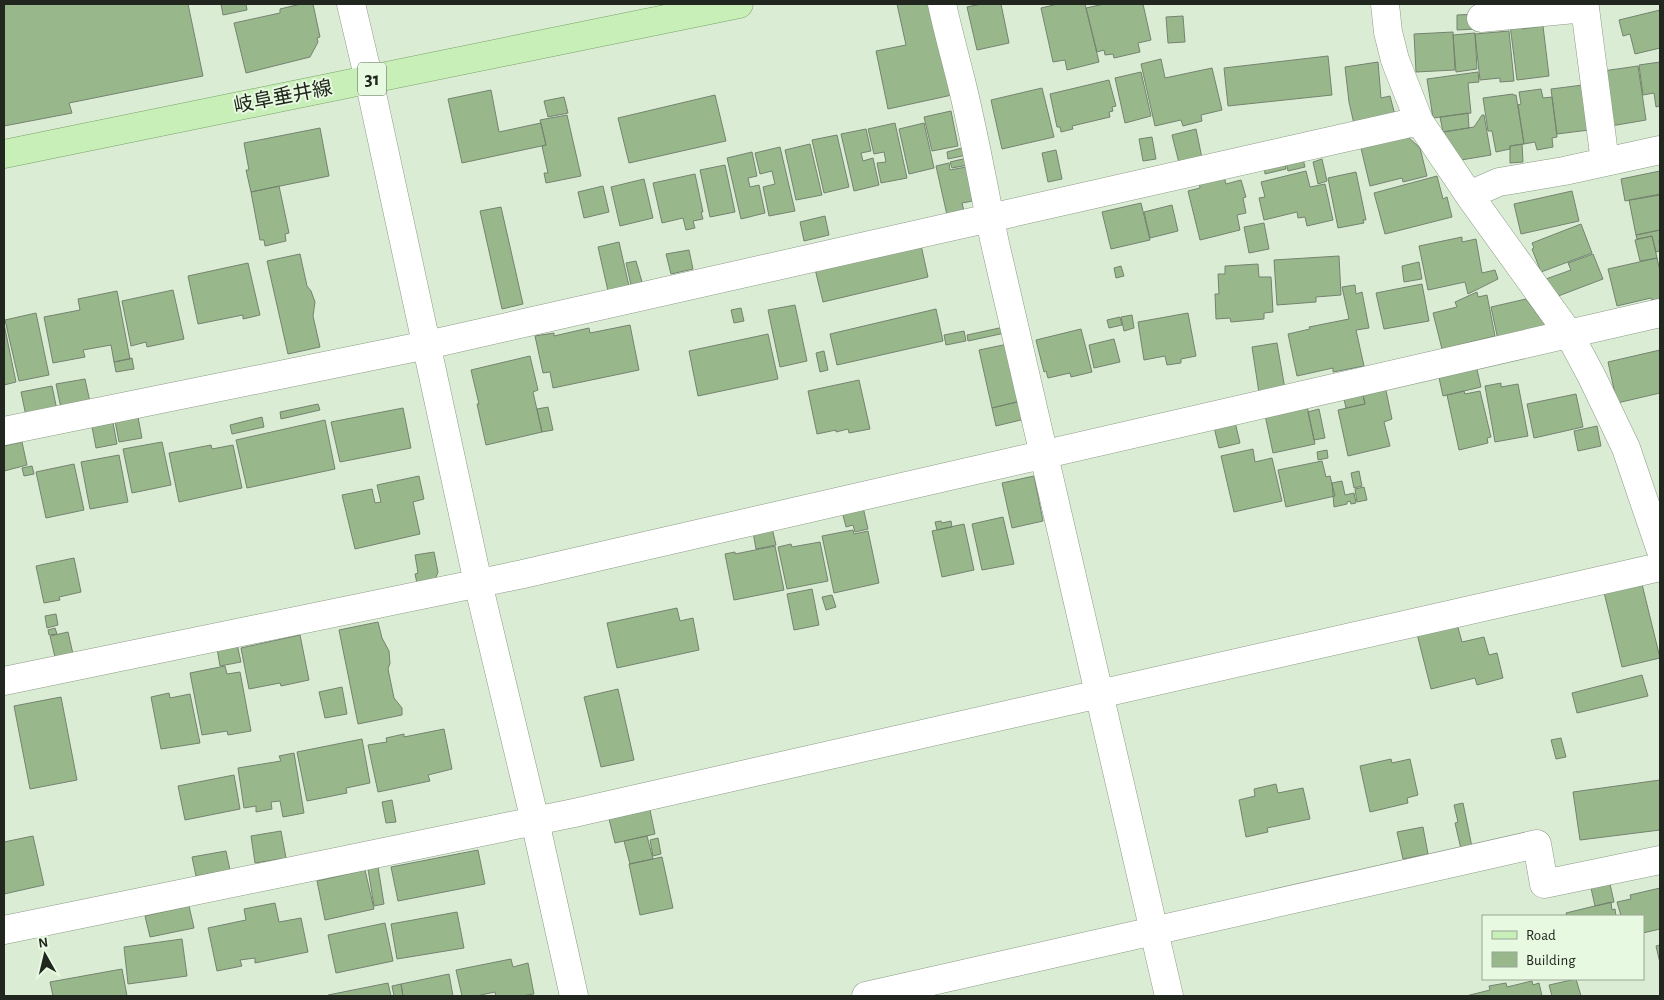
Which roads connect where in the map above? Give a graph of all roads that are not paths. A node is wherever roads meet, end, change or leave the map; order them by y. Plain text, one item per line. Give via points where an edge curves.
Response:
1 (351, 4) edge
2 (739, 4) edge
3 (942, 4) edge
4 (1385, 4) edge
5 (1585, 6) edge
6 (1481, 18) dead end
7 (369, 80) junction
8 (1419, 121) junction
9 (1660, 150) edge
10 (4, 154) edge
11 (1605, 162) junction
12 (1469, 195) junction
13 (990, 218) junction
14 (1660, 312) edge
15 (1569, 334) junction
16 (427, 344) junction
17 (4, 431) edge
18 (1043, 455) junction
19 (1660, 548) edge
20 (1660, 566) edge
21 (478, 583) junction
22 (4, 681) edge
23 (1099, 693) junction
24 (534, 821) junction
25 (1660, 860) edge
26 (4, 930) edge
27 (1155, 931) junction
28 (574, 996) edge
29 (866, 996) edge
30 (1169, 996) edge

1 - 7 street
2 - 7 main road, 岐阜垂井線 / 31
3 - 13 street
4 - 8 street via 1395,60
5 - 6 street
5 - 11 street
7 - 10 main road, 岐阜垂井線 / 31
7 - 16 street
8 - 12 street
8 - 13 street
9 - 11 street
11 - 12 street via 1499,182
12 - 15 street
13 - 16 street
13 - 18 street
14 - 15 street
15 - 18 street
15 - 19 street via 1626,448
16 - 17 street
16 - 21 street
18 - 21 street
18 - 23 street
20 - 23 street
21 - 22 street
21 - 24 street
23 - 24 street
23 - 27 street
24 - 26 street
24 - 28 street
25 - 27 street via 1544,884 1537,844
27 - 29 street
27 - 30 street

